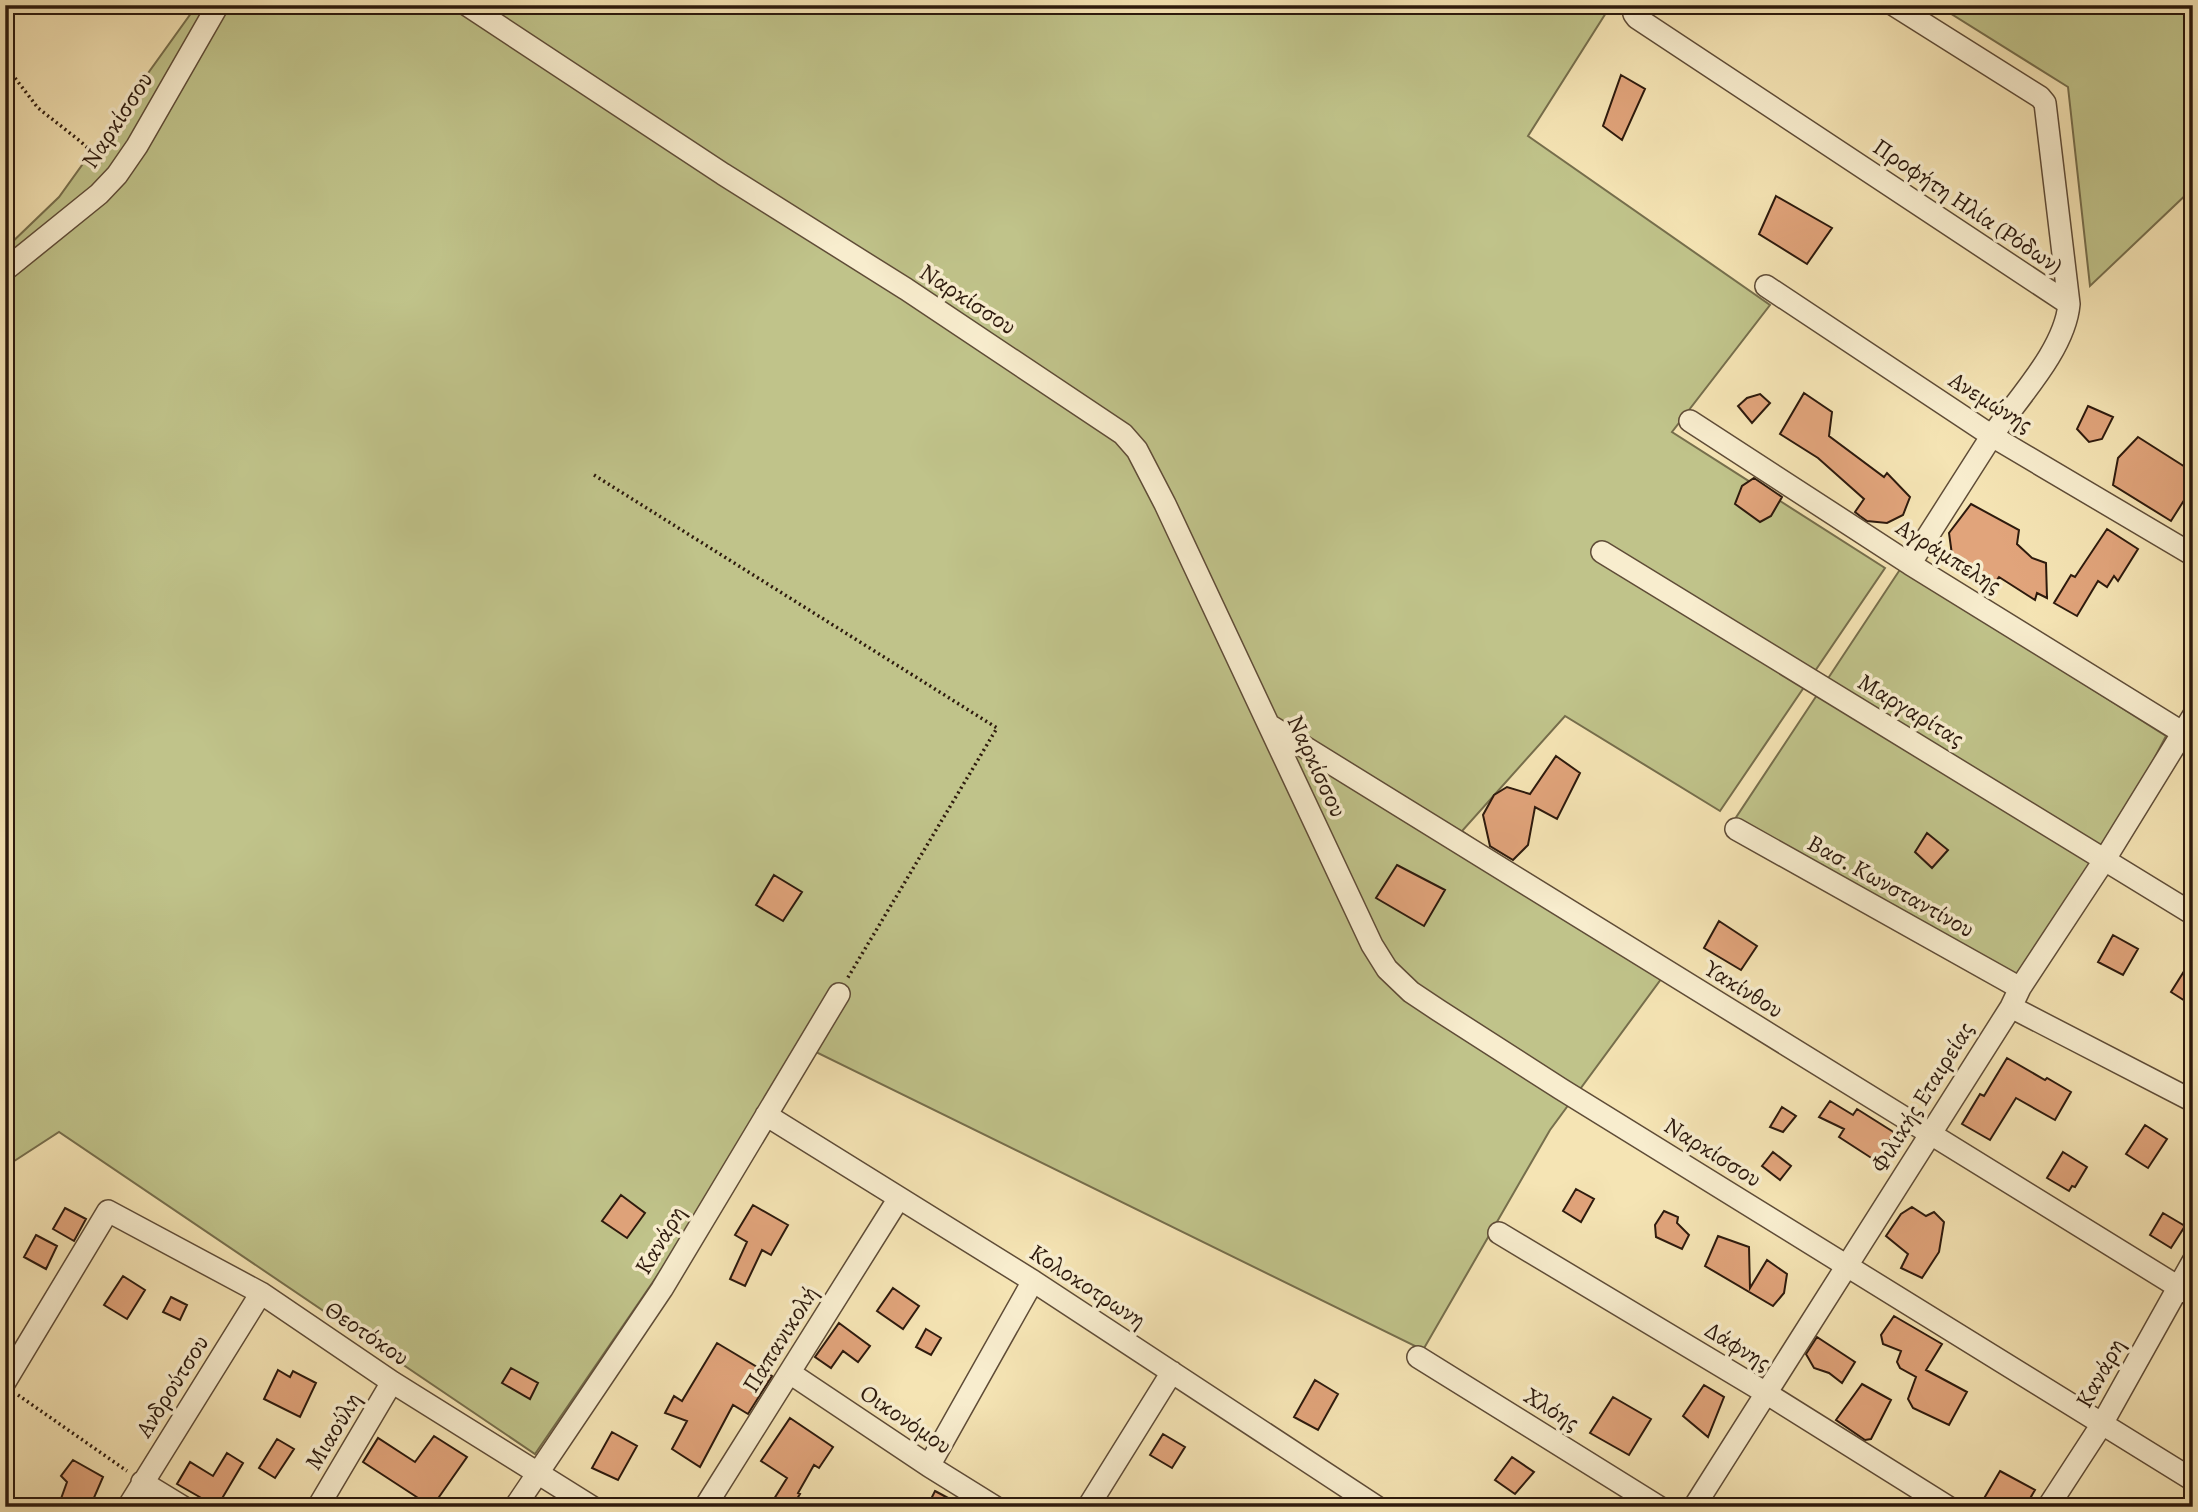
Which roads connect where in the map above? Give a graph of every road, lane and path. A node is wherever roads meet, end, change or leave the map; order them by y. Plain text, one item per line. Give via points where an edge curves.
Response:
1 (218, 5) edge
2 (467, 5) edge
3 (1632, 5) edge
4 (1894, 5) edge
5 (5, 65) edge
6 (117, 175) junction
7 (7, 265) edge
8 (1766, 286) dead end
9 (2069, 304) junction
10 (1690, 421) dead end
11 (1992, 436) junction
12 (594, 475) dead end
13 (1602, 552) dead end
14 (2193, 555) edge
15 (1910, 564) junction
16 (1269, 725) junction
17 (2189, 729) edge
18 (1736, 829) dead end
19 (2105, 859) junction
20 (2193, 914) edge
21 (839, 994) joint
22 (2015, 998) junction
23 (2193, 1101) edge
24 (766, 1115) junction
25 (1928, 1134) junction
26 (899, 1198) junction
27 (1499, 1233) dead end
28 (2193, 1261) edge
29 (1848, 1266) junction
30 (1033, 1281) junction
31 (2185, 1291) edge
32 (261, 1293) junction
33 (1418, 1357) dead end
34 (1172, 1372) junction
35 (790, 1373) junction
36 (392, 1382) junction
37 (11, 1388) edge
38 (1766, 1393) junction
39 (2102, 1424) junction
40 (929, 1466) junction
41 (536, 1474) junction
42 (2193, 1480) edge
43 (142, 1482) junction
44 (128, 1507) edge
45 (183, 1507) edge
46 (318, 1507) edge
47 (515, 1507) edge
48 (592, 1507) edge
49 (705, 1507) edge
50 (995, 1507) edge
51 (1088, 1507) edge
52 (1377, 1507) edge
53 (1659, 1507) edge
54 (1694, 1507) edge
55 (1948, 1507) edge
56 (2049, 1507) edge

1 - 6 street, Ναρκίσσου
2 - 16 street, Ναρκίσσου via 1123,434 1137,450 1165,504
3 - 9 street, Προφήτη Ηλία (Ρόδων) via 1637,18
4 - 9 street, Προφήτη Ηλία (Ρόδων) via 2045,103
5 - 6 path via 38,108
6 - 7 street, Ναρκίσσου
8 - 11 street, Ανεμώνης
9 - 11 street via 2063,333
10 - 15 street, Αγράμπελης
11 - 14 street, Ανεμώνης
11 - 15 street
12 - 21 path via 997,728
13 - 19 street, Μαργαρίτας
15 - 17 street, Αγράμπελης
16 - 25 street, Υακίνθου
16 - 29 street, Ναρκίσσου via 1372,945 1387,969 1411,992
17 - 19 street, Φιλικής Εταιρείας
18 - 22 street, Βασ. Κωνσταντίνου
19 - 20 street, Μαργαρίτας
19 - 22 street, Φιλικής Εταιρείας
21 - 24 street, Κανάρη
22 - 23 street, Βασ. Κωνσταντίνου
22 - 25 street, Φιλικής Εταιρείας
24 - 26 street, Κολοκοτρωνη
24 - 41 street, Κανάρη via 662,1289
25 - 29 street, Φιλικής Εταιρείας
25 - 31 street, Υακίνθου
26 - 30 street, Κολοκοτρωνη
26 - 35 street, Παπανικολή
27 - 38 street, Δάφνης
28 - 31 street, Κανάρη
29 - 38 street, Φιλικής Εταιρείας
29 - 39 street, Ναρκίσσου
30 - 34 street, Κολοκοτρωνη
30 - 40 street
31 - 39 street, Κανάρη
32 - 36 street, Θεοτόκου
32 - 37 street, Θεοτόκου via 108,1211
32 - 43 street, Ανδρούτσου
33 - 53 street, Χλόης
34 - 51 street
34 - 52 street, Κολοκοτρωνη
35 - 40 street, Οικονόμου
35 - 49 street, Παπανικολή
36 - 41 street, Θεοτόκου
36 - 46 street, Μιαούλη
37 - 43 path
38 - 54 street, Φιλικής Εταιρείας
38 - 55 street, Δάφνης
39 - 42 street, Ναρκίσσου
39 - 56 street, Κανάρη
40 - 50 street, Οικονόμου
41 - 47 street, Κανάρη
41 - 48 street, Θεοτόκου
43 - 44 street, Ανδρούτσου
43 - 45 street

